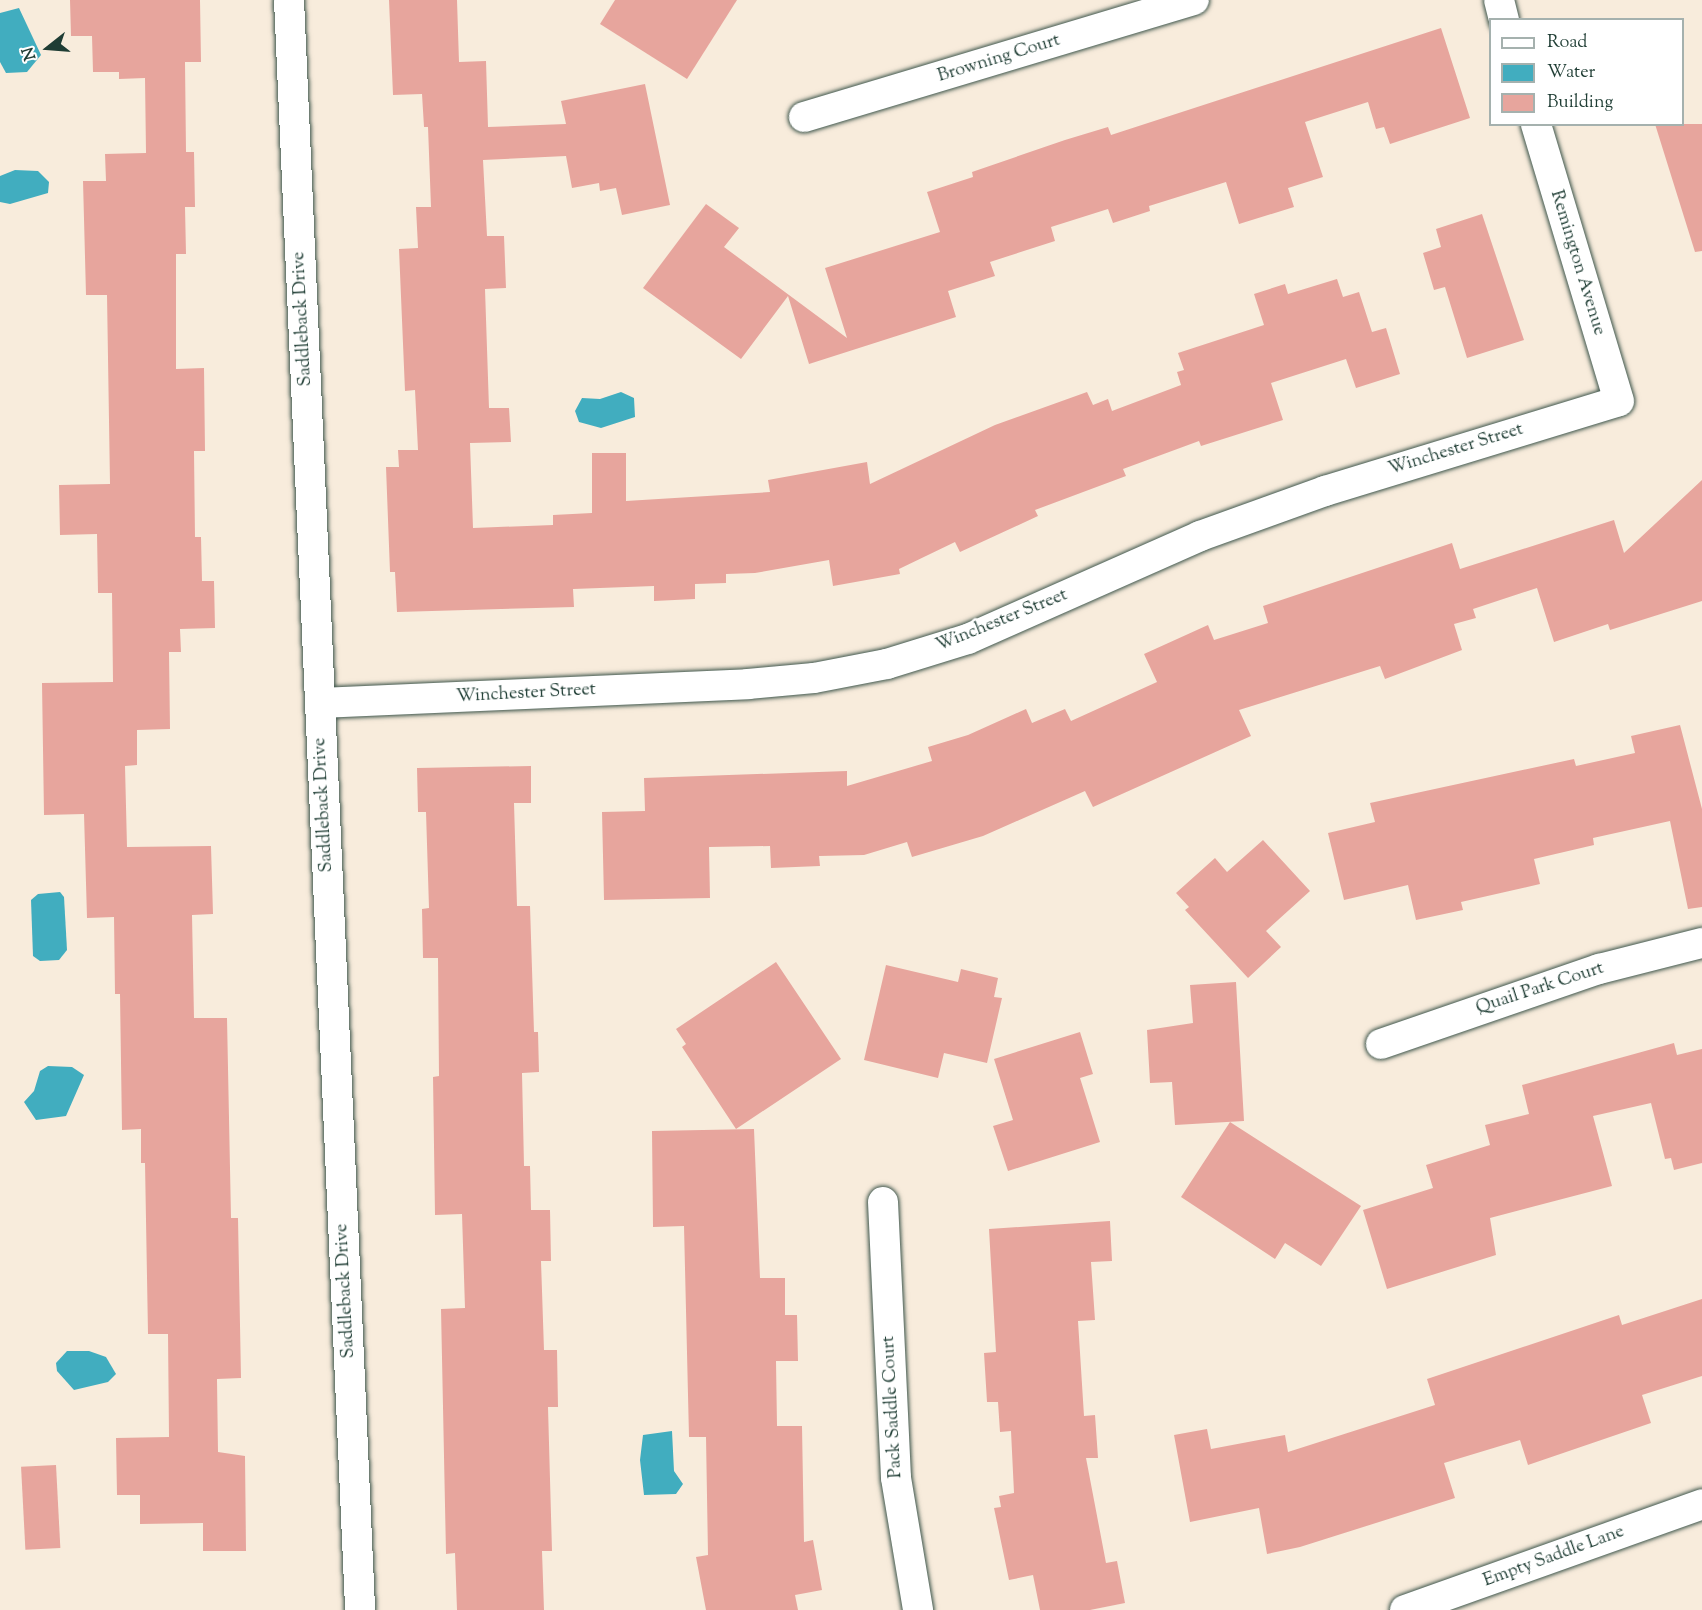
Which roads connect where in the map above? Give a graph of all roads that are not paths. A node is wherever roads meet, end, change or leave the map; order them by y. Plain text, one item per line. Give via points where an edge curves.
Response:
1 (289, 0) edge
2 (1194, 0) edge
3 (1499, 0) edge
4 (1504, 18) edge
5 (804, 117) dead end
6 (1537, 126) edge
7 (1619, 401) joint
8 (320, 703) junction
9 (1702, 943) edge
10 (1382, 1044) dead end
11 (883, 1202) dead end
12 (1702, 1504) edge
13 (360, 1610) edge
14 (918, 1610) edge
15 (1405, 1610) edge

1 - 8 street, Saddleback Drive
2 - 5 street, Browning Court
3 - 4 street
6 - 7 street, Remington Avenue
7 - 8 street, Winchester Street via 1325,490 1200,537 968,639 886,664 814,678 748,684
8 - 13 street, Saddleback Drive
9 - 10 street, Quail Park Court via 1599,969
11 - 14 street, Pack Saddle Court via 896,1478
12 - 15 street, Empty Saddle Lane

